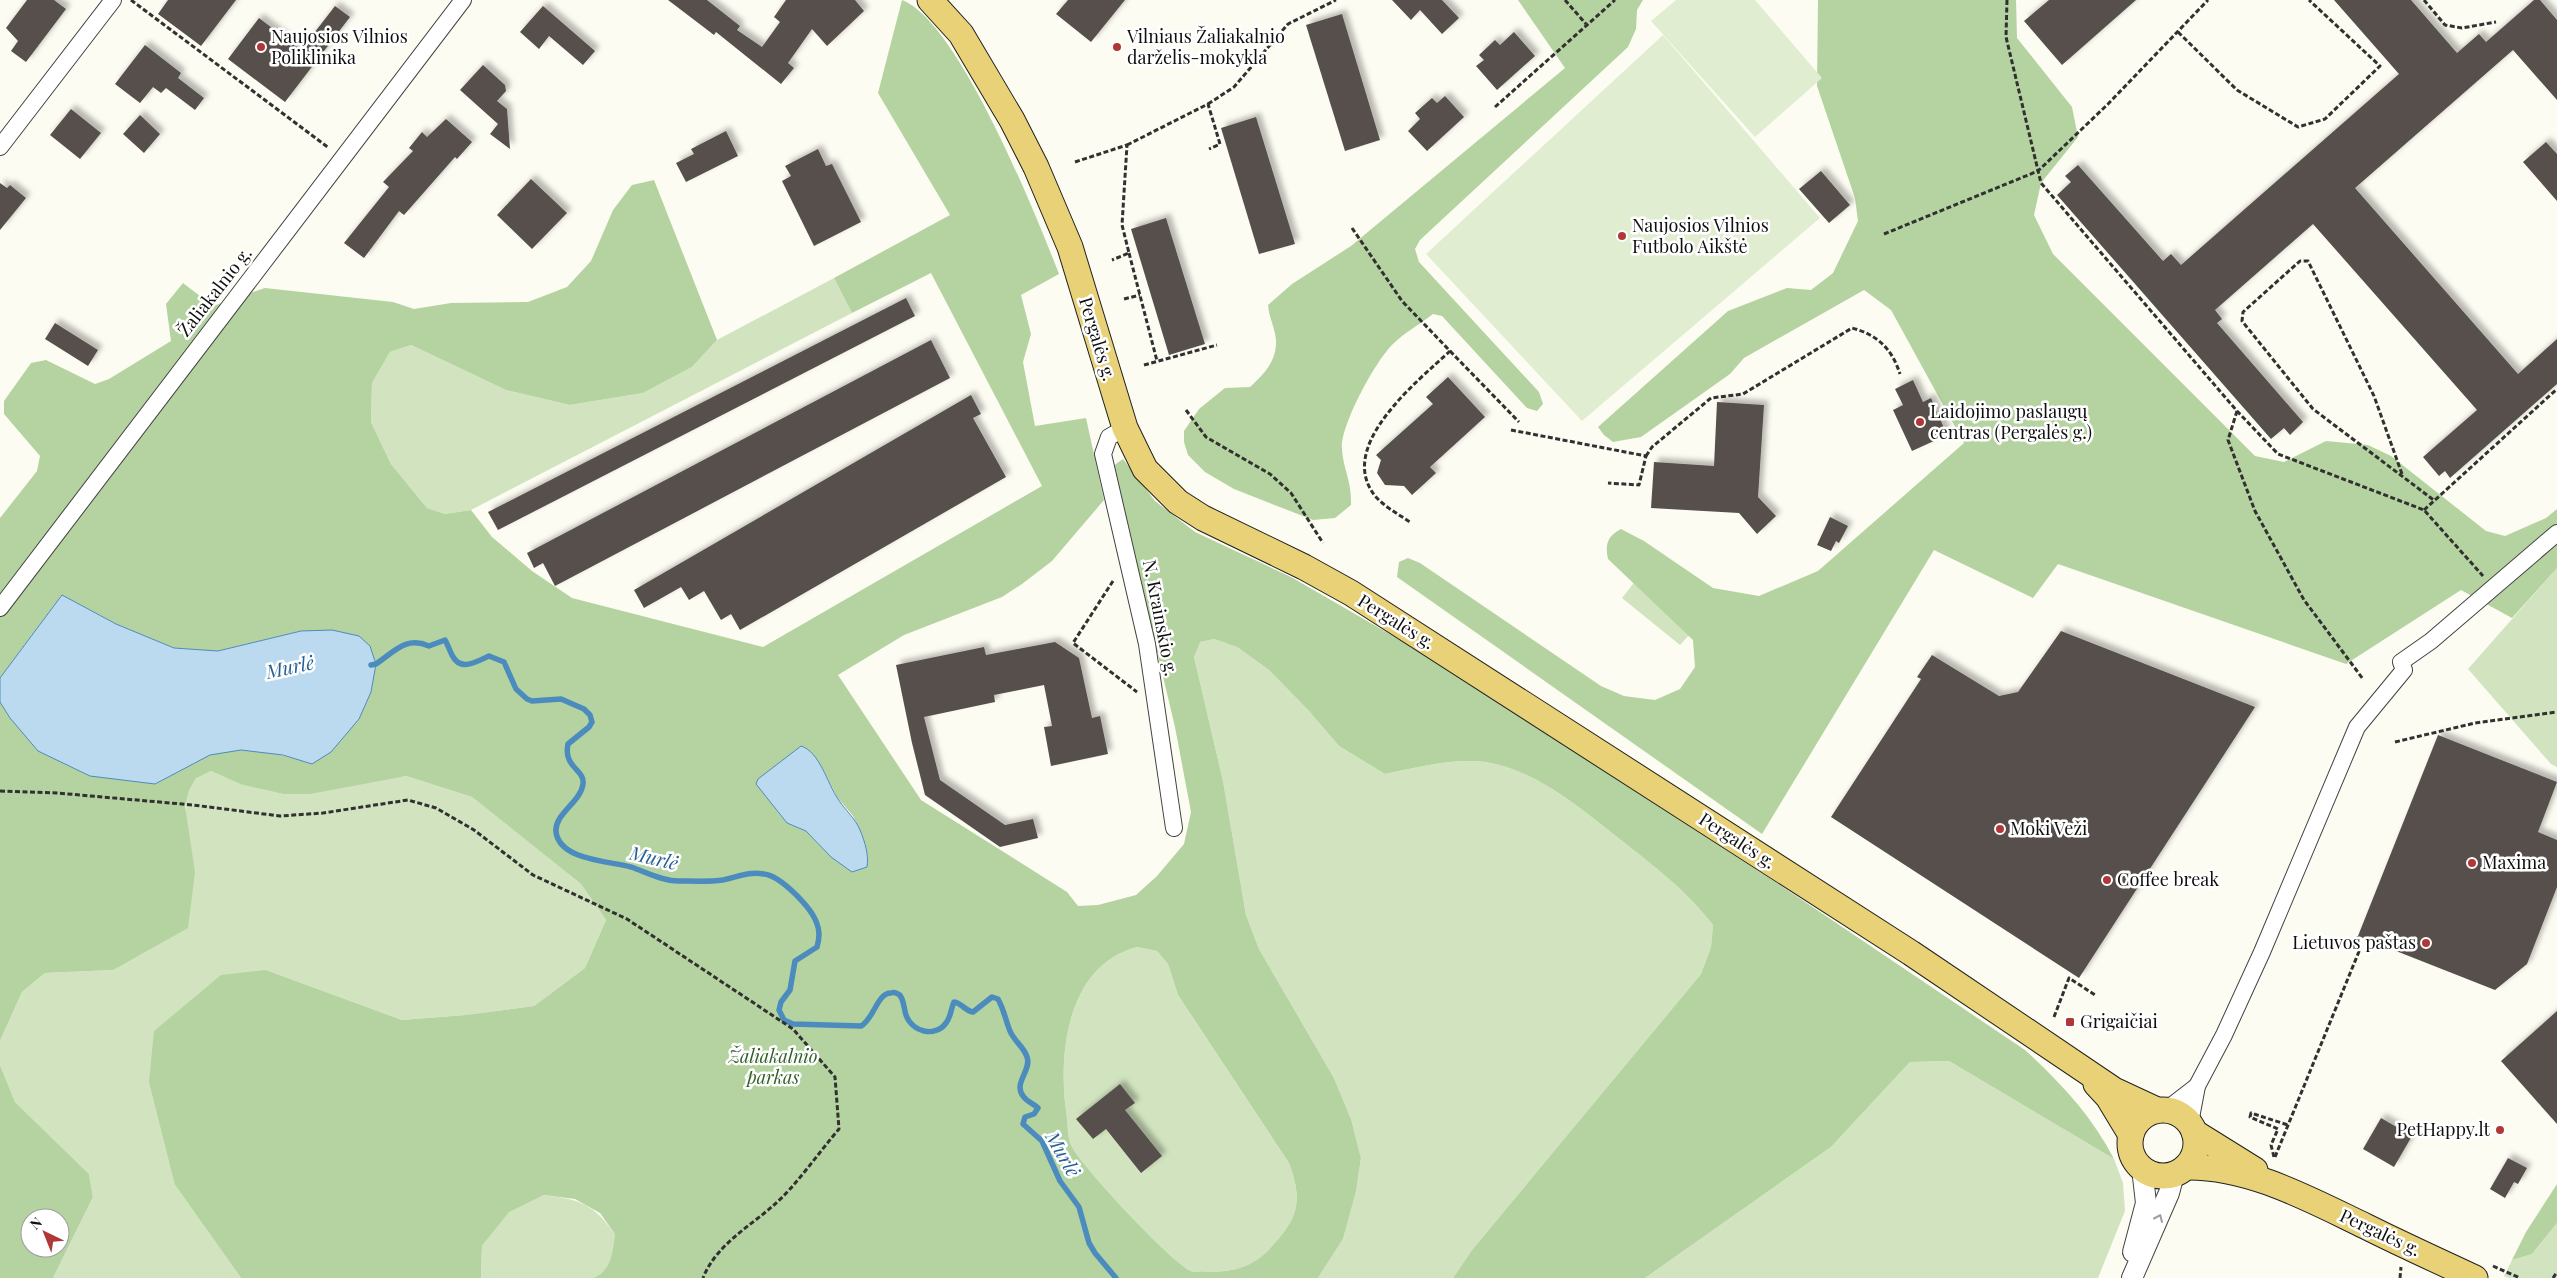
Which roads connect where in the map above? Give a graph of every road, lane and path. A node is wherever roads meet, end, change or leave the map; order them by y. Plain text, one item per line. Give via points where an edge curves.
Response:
1 (113, 0) edge
2 (131, 0) edge
3 (463, 0) edge
4 (930, 0) edge
5 (1336, 0) edge
6 (1565, 0) edge
7 (1615, 0) edge
8 (2007, 0) edge
9 (2208, 0) edge
10 (2309, 0) edge
11 (2424, 0) edge
12 (2496, 22) dead end
13 (1586, 24) junction
14 (2178, 32) junction
15 (1208, 104) junction
16 (1495, 107) dead end
17 (1127, 146) junction
18 (0, 147) edge
19 (328, 148) dead end
20 (1209, 149) dead end
21 (1075, 162) dead end
22 (2038, 171) junction
23 (1352, 228) dead end
24 (1884, 234) dead end
25 (1129, 252) junction
26 (1112, 260) dead end
27 (1140, 295) junction
28 (1124, 299) dead end
29 (1217, 345) dead end
30 (1450, 351) junction
31 (1157, 361) junction
32 (1144, 365) dead end
33 (1900, 374) dead end
34 (2557, 389) edge
35 (1186, 410) dead end
36 (2237, 411) junction
37 (1519, 422) dead end
38 (1124, 428) junction
39 (1511, 430) dead end
40 (1646, 456) junction
41 (2402, 474) junction
42 (1608, 483) dead end
43 (2435, 500) junction
44 (2424, 510) junction
45 (1410, 522) dead end
46 (2557, 533) edge
47 (1323, 543) dead end
48 (1112, 584) dead end
49 (2494, 588) junction
50 (0, 608) edge
51 (2363, 679) dead end
52 (1156, 706) junction
53 (2557, 712) edge
54 (2395, 742) dead end
55 (0, 791) edge
56 (1174, 828) dead end
57 (2358, 936) dead end
58 (2095, 995) dead end
59 (2054, 1017) dead end
60 (2080, 1068) junction
61 (2197, 1086) junction
62 (2161, 1110) junction
63 (2288, 1125) junction
64 (2192, 1128) junction
65 (2131, 1135) junction
66 (2142, 1168) junction
67 (2180, 1170) junction
68 (2284, 1189) junction
69 (2401, 1264) dead end
70 (2557, 1272) edge
71 (703, 1278) edge
72 (2127, 1278) edge
73 (2132, 1278) edge
74 (2400, 1278) edge
75 (2475, 1278) edge
76 (2553, 1278) edge

1 - 18 street
2 - 19 path
3 - 50 street, Žaliakalnio g.
4 - 38 main road, Pergalės g. via 961,34 981,65 1058,215
5 - 15 path via 1288,24 1234,87
6 - 13 path
7 - 13 path
8 - 22 path via 2006,37
9 - 14 path
10 - 14 path via 2380,66 2325,119 2298,127 2237,90
11 - 12 path via 2445,25 2462,28
13 - 16 path
14 - 22 path
15 - 17 path
15 - 20 path via 1220,144
17 - 21 path
17 - 25 path via 1122,225
22 - 24 path
22 - 36 path via 2041,182
23 - 30 path via 1402,301
25 - 26 path
25 - 27 path
27 - 28 path
27 - 31 path
29 - 31 path
30 - 37 path
30 - 45 path via 1385,415 1365,458 1365,476 1375,496
31 - 32 path
33 - 40 path via 1894,355 1868,332 1852,328 1743,394 1711,398 1652,447
34 - 43 path
35 - 47 path via 1206,437 1270,474 1291,493
36 - 44 path via 2278,454
36 - 51 path via 2228,440 2255,511 2304,600
38 - 52 street, N. Krainskio g. via 1109,436 1103,454 1147,644
38 - 60 main road, Pergalės g. via 1145,470 1178,502 1203,518 1312,571 1405,627 1911,953
39 - 40 path
40 - 42 path via 1639,485
41 - 41 path via 2313,409 2242,321 2243,312 2300,261 2308,261 2374,396
41 - 43 path
43 - 44 path
44 - 49 path
46 - 49 street
48 - 52 path via 1073,643
49 - 61 street via 2401,662 2404,670 2357,728 2262,952
52 - 56 street, N. Krainskio g.
53 - 54 path via 2475,723
55 - 71 path via 184,804 280,816 408,800 436,808 474,830 533,875 627,920 793,1029 834,1077 838,1129 776,1204 735,1235 706,1269
57 - 63 path via 2360,949
58 - 59 path via 2069,978
60 - 62 main road, Pergalės g. via 2114,1090
60 - 65 main road, Pergalės g. via 2108,1097
61 - 62 street
61 - 64 street
62 - 64 main road via 2183,1117
62 - 65 main road via 2140,1119
63 - 63 path via 2251,1113 2250,1117 2278,1129 2271,1145 2275,1158
64 - 67 main road via 2195,1150
64 - 68 main road, Pergalės g.
65 - 66 main road via 2132,1153
66 - 67 main road via 2163,1176
66 - 72 street via 2146,1203
67 - 68 main road, Pergalės g. via 2210,1166
73 -> 67 street
68 - 75 main road, Pergalės g.
69 - 74 path
70 - 76 path

